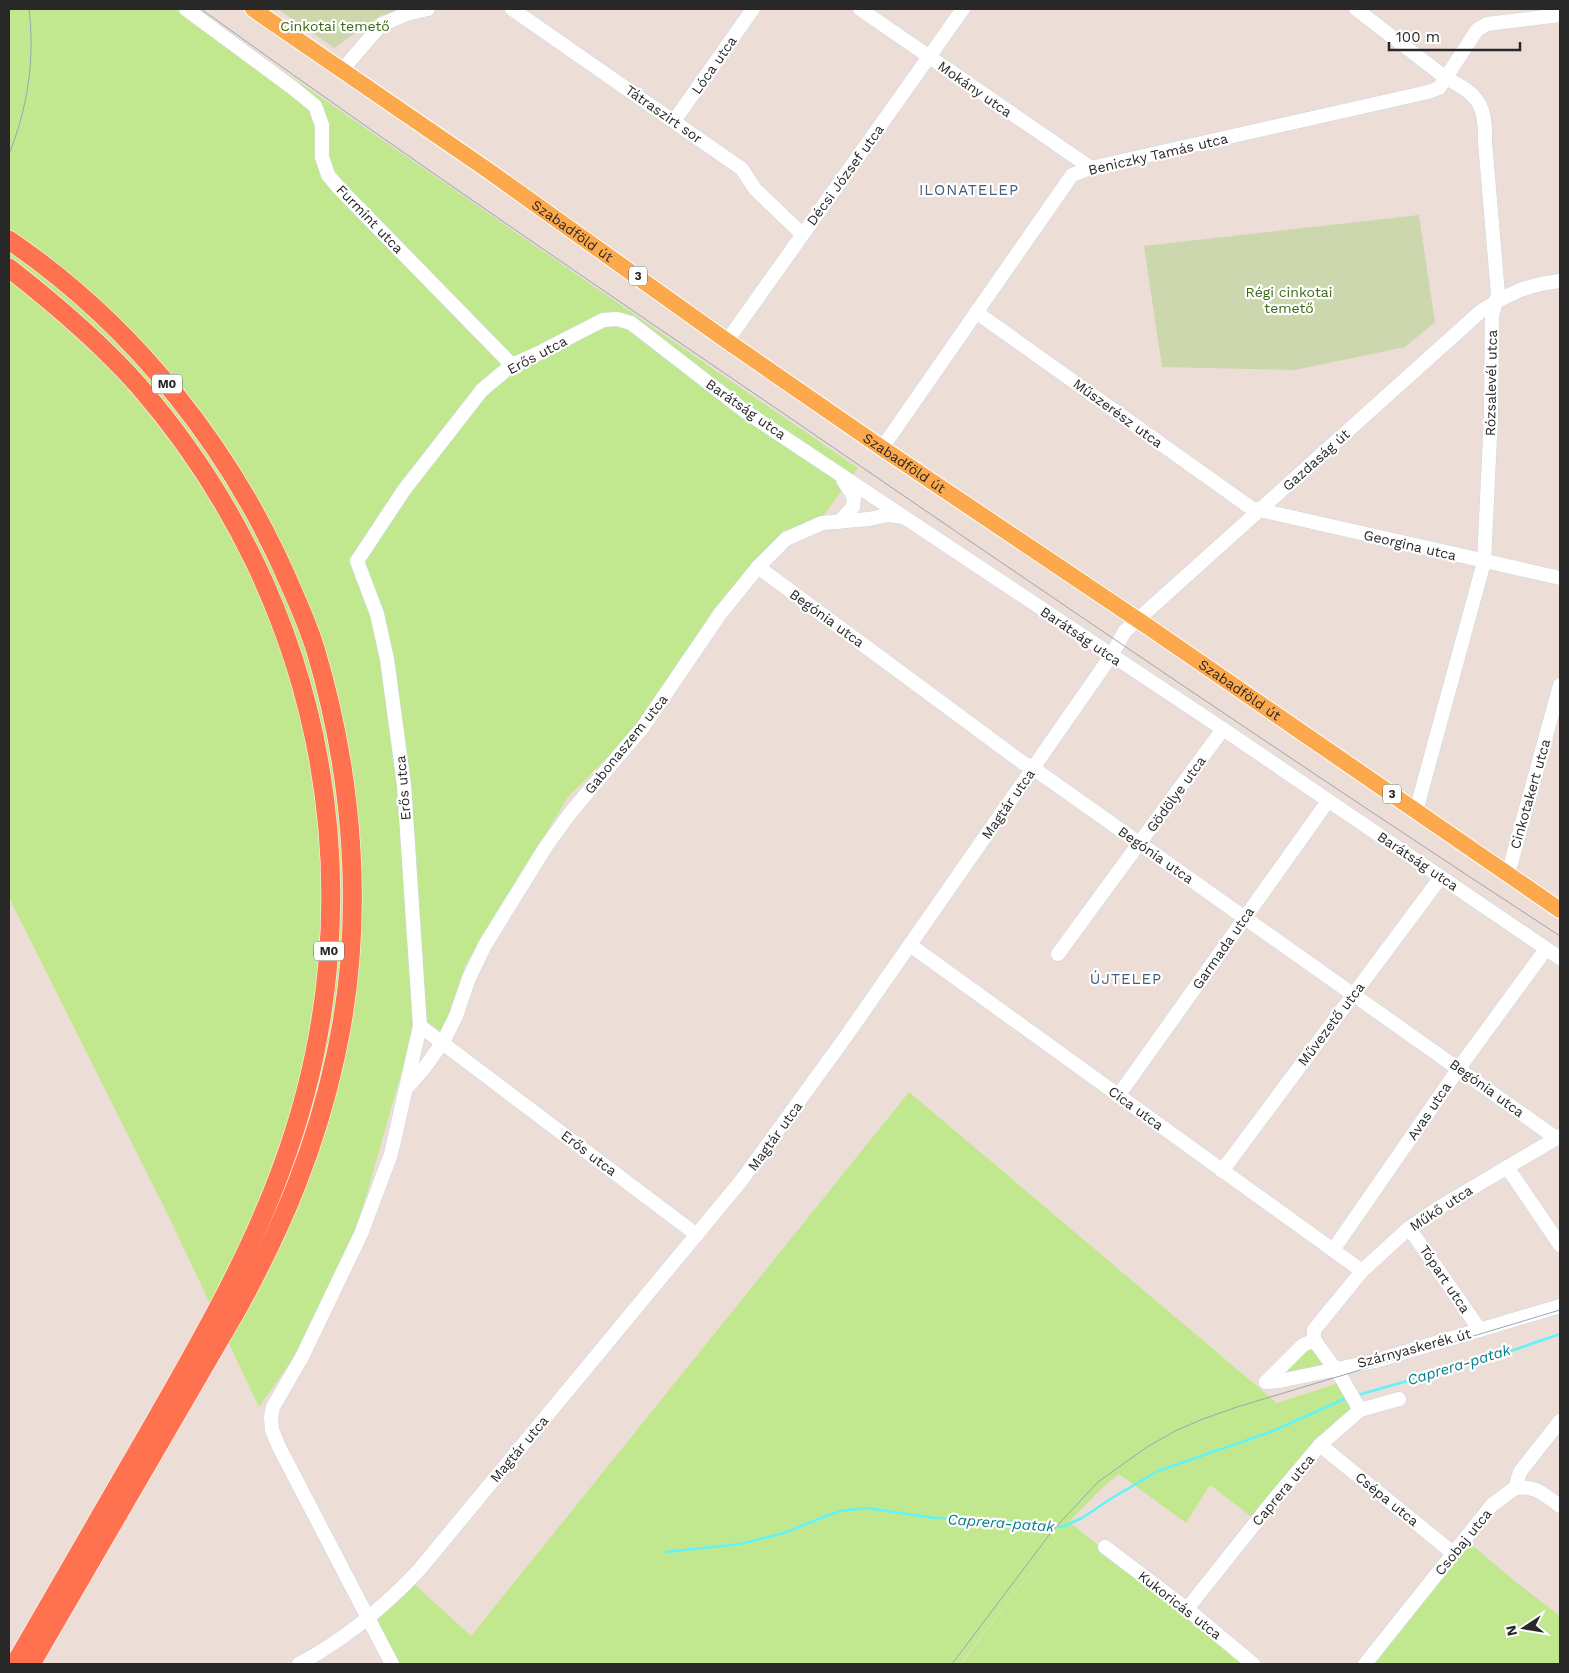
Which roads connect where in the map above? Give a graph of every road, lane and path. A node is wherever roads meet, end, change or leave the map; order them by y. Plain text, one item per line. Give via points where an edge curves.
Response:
1 (186, 9) edge
2 (253, 9) edge
3 (428, 9) edge
4 (512, 9) edge
5 (753, 9) edge
6 (860, 9) edge
7 (963, 9) edge
8 (1356, 9) edge
9 (1560, 15) edge
10 (929, 57) junction
11 (342, 70) junction
12 (1446, 78) junction
13 (674, 121) junction
14 (1091, 168) junction
15 (802, 234) junction
16 (9, 240) edge
17 (9, 268) edge
18 (1560, 281) edge
19 (1496, 301) junction
20 (976, 312) junction
21 (603, 320) joint
22 (727, 341) junction
23 (512, 365) junction
24 (882, 448) junction
25 (839, 474) junction
26 (1260, 510) junction
27 (904, 517) junction
28 (839, 522) junction
29 (1484, 562) junction
30 (758, 568) junction
31 (1560, 578) edge
32 (1138, 620) junction
33 (1111, 656) junction
34 (1560, 685) edge
35 (1223, 730) junction
36 (1033, 768) junction
37 (1328, 801) junction
38 (1416, 811) junction
39 (1140, 843) junction
40 (1508, 874) junction
41 (1441, 877) junction
42 (1560, 910) edge
43 (1245, 918) junction
44 (910, 945) junction
45 (1546, 949) junction
46 (1058, 954) dead end
47 (1560, 958) edge
48 (1354, 994) junction
49 (420, 1026) junction
50 (443, 1042) junction
51 (1458, 1068) junction
52 (406, 1089) junction
53 (1118, 1096) junction
54 (1558, 1137) edge
55 (1507, 1167) junction
56 (1222, 1171) junction
57 (1410, 1228) junction
58 (697, 1235) junction
59 (1560, 1245) edge
60 (1333, 1250) junction
61 (1362, 1272) junction
62 (1560, 1306) edge
63 (1480, 1330) junction
64 (1314, 1340) junction
65 (1335, 1369) junction
66 (1399, 1399) dead end
67 (1360, 1410) junction
68 (1560, 1421) edge
69 (1320, 1445) junction
70 (1515, 1488) junction
71 (1560, 1506) edge
72 (1105, 1547) dead end
73 (1453, 1553) junction
74 (1187, 1609) junction
75 (368, 1618) junction
76 (15, 1664) edge
77 (31, 1664) edge
78 (299, 1664) edge
79 (392, 1664) edge
80 (1253, 1664) edge
81 (1365, 1664) edge

1 - 23 street, Furmint utca via 315,106 322,125 322,157 328,175
2 - 11 main road, Szabadföld út / 3
3 - 11 street via 381,25
4 - 13 street, Tátraszirt sor
5 - 13 street, Lóca utca
6 - 10 street, Mokány utca
7 - 10 street, Décsi József utca
8 - 12 street, Rózsalevél utca
9 - 12 street via 1487,24 1477,30
10 - 14 street, Mokány utca
10 - 15 street, Décsi József utca
11 - 22 main road, Szabadföld út / 3
12 - 14 street, Beniczky Tamás utca via 1439,88 1428,92
12 - 19 street, Rózsalevél utca via 1478,101 1486,121
13 - 15 street, Tátraszirt sor via 742,169 755,188
14 - 20 street, Beniczky Tamás utca via 1072,175
15 - 22 street, Décsi József utca
16 - 77 highway, M0 via 75,290 147,361 210,439 259,519 314,645 330,704 348,820 352,894 346,991 336,1053 320,1121 288,1208 238,1306
17 - 76 highway, M0 via 90,335 157,408 206,476 254,560 286,636 310,716 322,781 331,878 330,947 317,1042 298,1121 277,1181 237,1272 199,1345
18 - 19 street, Gazdaság út via 1526,287
19 - 26 street, Gazdaság út via 1468,322
19 - 29 street, Rózsalevél utca via 1492,316
20 - 24 street, Beniczky Tamás utca
20 - 26 street, Műszerész utca via 1247,506
21 - 23 street, Erős utca
21 - 25 street, Barátság utca via 618,319 631,323 746,412
22 - 24 main road, Szabadföld út / 3
23 - 49 street, Erős utca via 482,390 404,490 357,561 379,623 387,659 404,785
24 - 32 main road, Szabadföld út / 3
25 - 27 street, Barátság utca
25 - 28 street via 854,497 853,507
26 - 29 street, Georgina utca
26 - 32 street, Gazdaság út
27 - 28 street, Gabonaszem utca via 888,515
27 - 33 street, Barátság utca
28 - 30 street, Gabonaszem utca via 822,524 786,539
29 - 31 street, Georgina utca
29 - 38 street, Rózsalevél utca
30 - 36 street, Begónia utca
30 - 50 street, Gabonaszem utca via 720,614 643,727 545,848 485,946
32 - 33 street, Magtár utca via 1125,631
32 - 38 main road, Szabadföld út / 3
33 - 35 street, Barátság utca
33 - 36 street, Magtár utca
34 - 40 street, Cinkotakert utca
35 - 37 street, Barátság utca
35 - 39 street, Gödölye utca
36 - 39 street, Begónia utca
36 - 44 street, Magtár utca
37 - 41 street, Barátság utca
37 - 43 street, Garmada utca
38 - 40 main road, Szabadföld út / 3
39 - 43 street, Begónia utca
39 - 46 street, Gödölye utca
40 - 42 main road, Szabadföld út / 3
41 - 45 street, Barátság utca
41 - 48 street, Művezető utca
43 - 48 street, Begónia utca
43 - 53 street, Garmada utca
44 - 53 street, Cica utca
44 - 58 street, Magtár utca via 759,1157
45 - 47 street, Barátság utca
45 - 51 street, Avas utca
48 - 51 street, Begónia utca
48 - 56 street, Művezető utca
49 - 50 street, Erős utca
49 - 52 street
50 - 52 street, Gabonaszem utca
50 - 58 street, Erős utca
51 - 54 street, Begónia utca
51 - 60 street, Avas utca
52 - 75 street via 391,1154 361,1234 302,1357 277,1398 271,1417 279,1447
53 - 56 street, Cica utca
54 - 55 street, Műkő utca
55 - 57 street, Műkő utca
55 - 59 street
56 - 60 street, Cica utca
57 - 61 street, Műkő utca
57 - 63 street, Tópart utca
58 - 75 street, Magtár utca via 418,1570
60 - 61 street, Cica utca
61 - 64 street, Műkő utca via 1314,1330
62 - 63 street, Szárnyaskerék út
63 - 65 street, Szárnyaskerék út via 1375,1361
64 - 65 street
64 - 65 street, Szárnyaskerék út via 1303,1345 1266,1382
65 - 67 street
66 - 67 street, Caprera utca
67 - 69 street, Caprera utca
68 - 70 street, Csobaj utca via 1520,1472
69 - 73 street, Csépa utca
69 - 74 street, Caprera utca
70 - 71 street via 1527,1486 1537,1490
70 - 73 street, Csobaj utca via 1492,1505
72 - 74 street, Kukoricás utca
73 - 81 street, Csobaj utca
74 - 80 street, Kukoricás utca
75 - 78 street, Magtár utca
75 - 79 street

